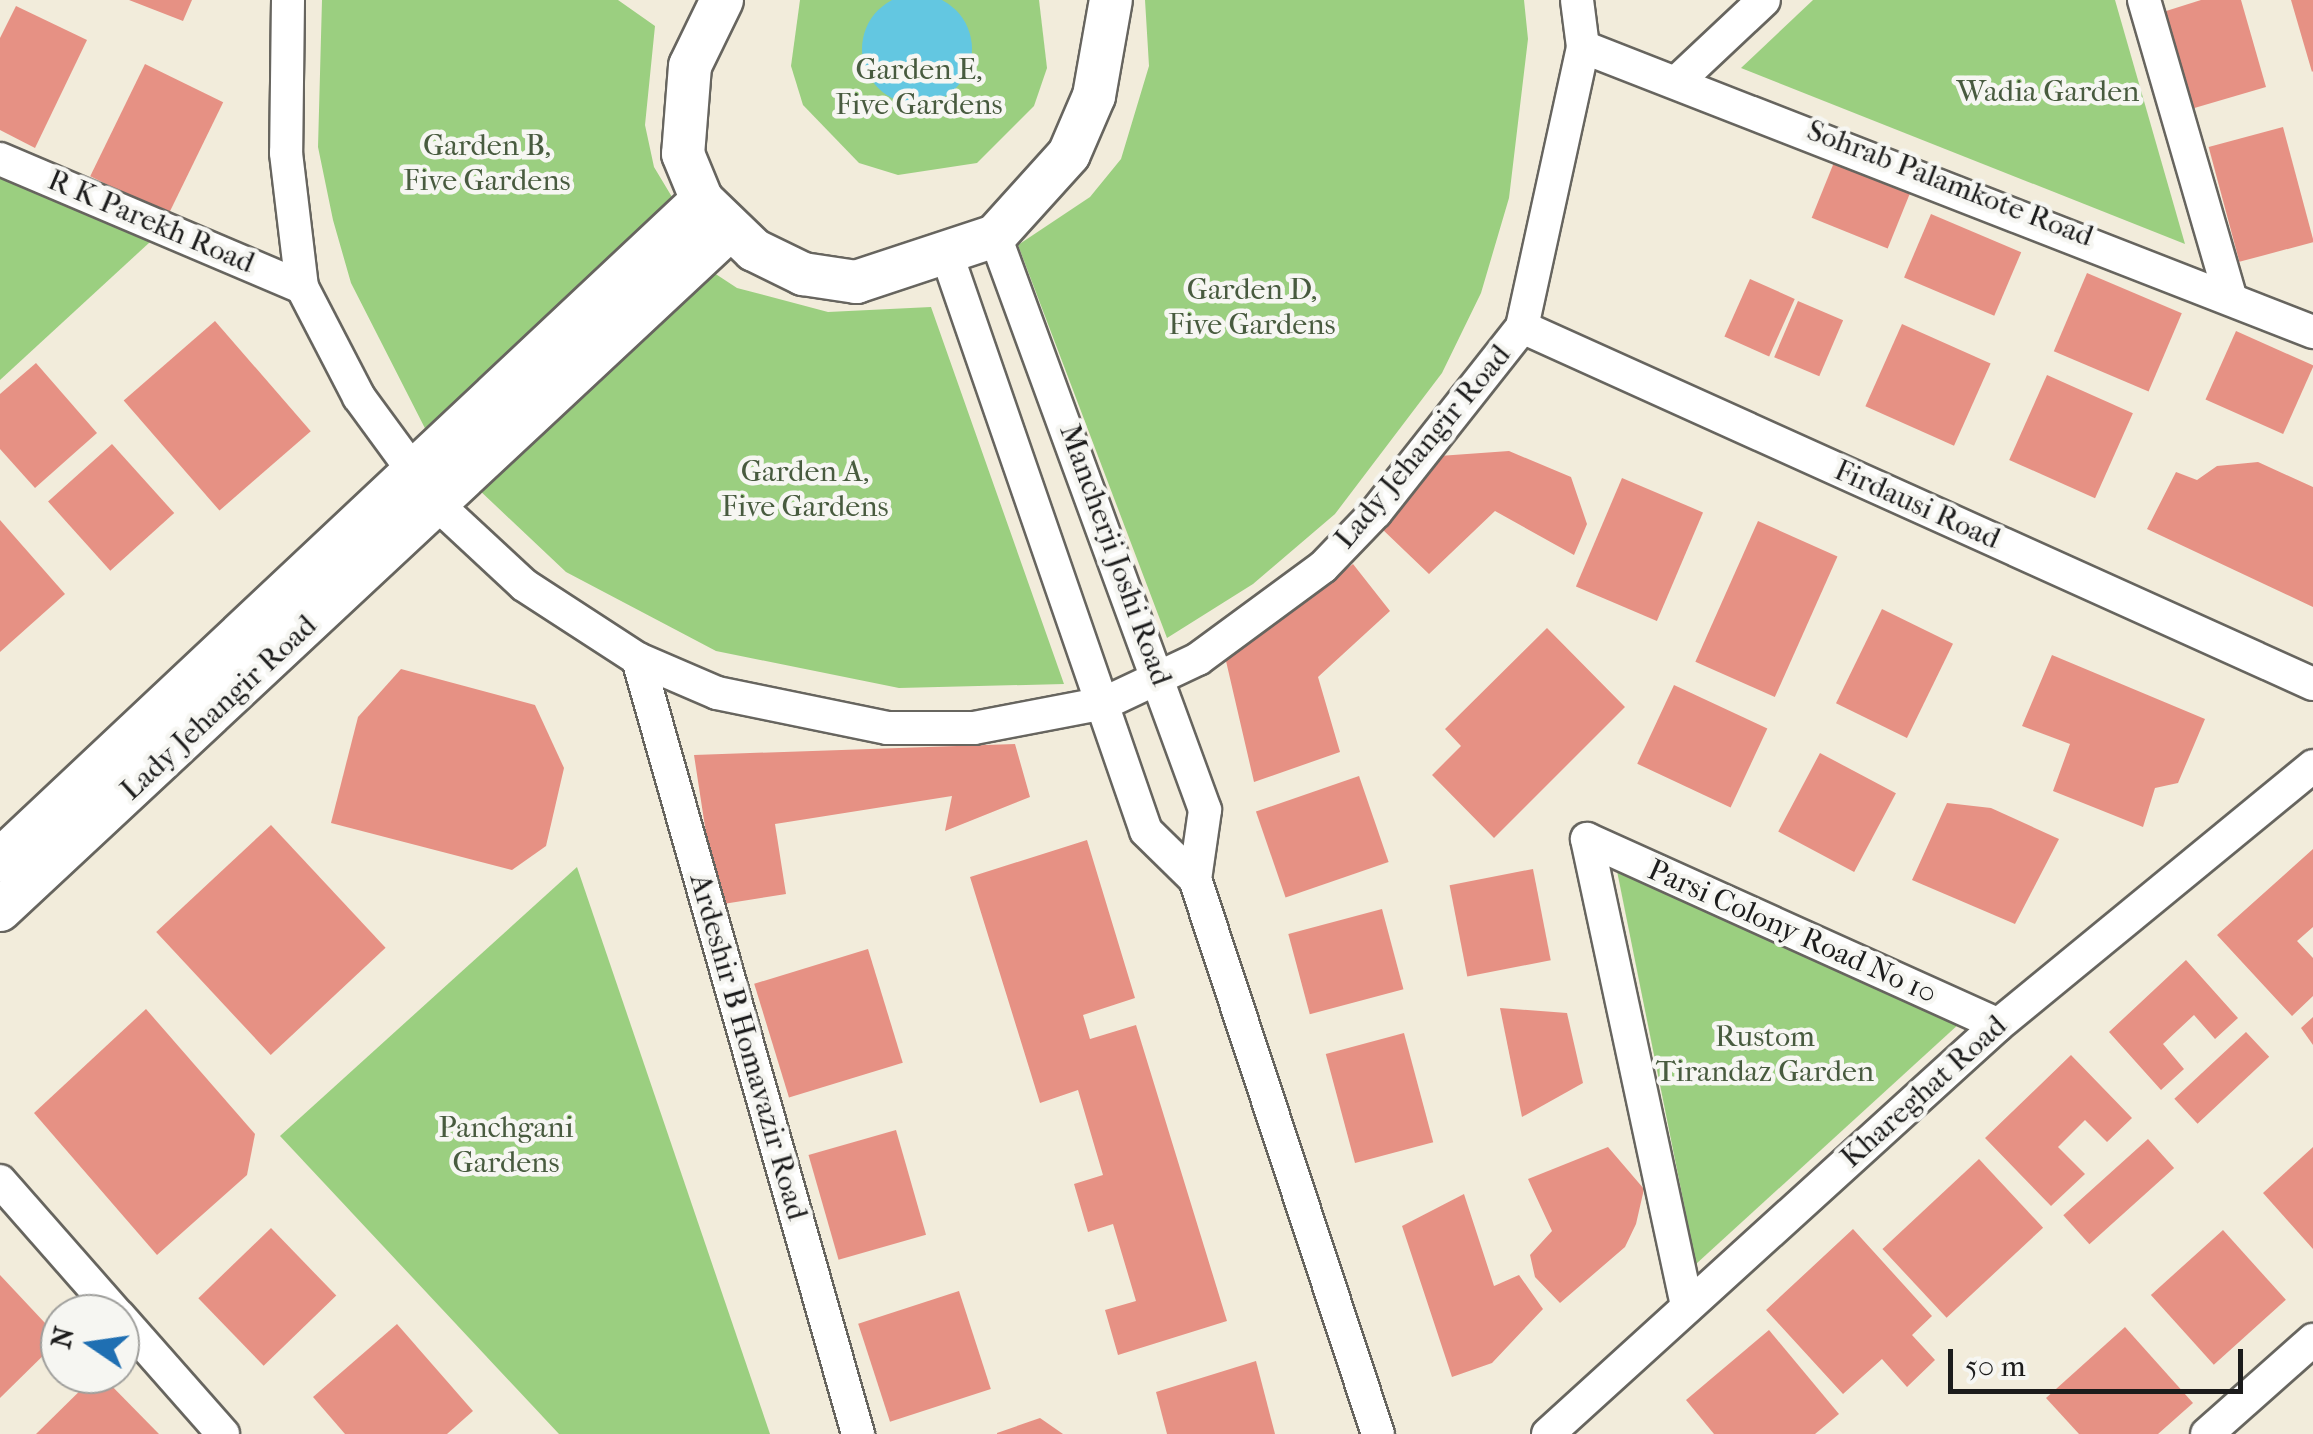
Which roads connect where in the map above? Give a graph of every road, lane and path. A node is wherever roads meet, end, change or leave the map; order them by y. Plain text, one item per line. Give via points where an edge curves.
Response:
1 (288, 0) edge
2 (722, 0) edge
3 (1112, 0) edge
4 (1576, 0) edge
5 (1764, 0) edge
6 (2144, 0) edge
7 (1582, 47) junction
8 (1680, 79) junction
9 (0, 159) edge
10 (715, 215) junction
11 (995, 236) junction
12 (948, 255) junction
13 (302, 288) junction
14 (2228, 292) junction
15 (1522, 327) junction
16 (2313, 332) edge
17 (426, 490) junction
18 (638, 659) junction
19 (1161, 676) junction
20 (2313, 684) edge
21 (1104, 703) junction
22 (2313, 766) edge
23 (0, 860) edge
24 (1196, 879) junction
25 (0, 910) edge
26 (1998, 1024) junction
27 (0, 1181) edge
28 (99, 1294) edge
29 (1687, 1306) junction
30 (140, 1341) edge
31 (2309, 1350) edge
32 (223, 1434) edge
33 (858, 1434) edge
34 (1378, 1434) edge
35 (1548, 1434) edge
36 (2206, 1434) edge

1 - 13 street, Lady Jehangir Road via 286,153
2 - 10 street via 690,66 683,154
3 - 11 street via 1094,96 1069,154
4 - 7 street, Lady Jehangir Road
5 - 8 street
6 - 14 street
7 - 8 street, Sohrab Palamkote Road
7 - 15 street, Lady Jehangir Road
8 - 14 street, Sohrab Palamkote Road
9 - 13 street, R K Parekh Road
10 - 12 street via 803,274 856,282
10 - 17 street, Lady Jehangir Road
11 - 12 street
11 - 19 street, Mancherji Joshi Road
12 - 21 street, Mancherji Joshi Road
13 - 17 street, Lady Jehangir Road via 359,397
14 - 16 street, Sohrab Palamkote Road
15 - 19 street, Lady Jehangir Road via 1323,567
15 - 20 street, Firdausi Road
17 - 18 street, Lady Jehangir Road via 524,585
17 - 23 street
17 - 25 street, Lady Jehangir Road
18 - 21 street, Lady Jehangir Road via 767,707 887,728 974,728
18 - 33 street, Ardeshir B Homavazir Road
19 - 21 street, Lady Jehangir Road
19 - 24 street, Mancherji Joshi Road via 1206,810
21 - 24 street, Mancherji Joshi Road via 1146,831
22 - 26 street, Khareghat Road
24 - 34 street, Mancherji Joshi Road
26 - 29 street, Khareghat Road
26 - 29 street, Parsi Colony Road No 10 via 1587,840
27 - 28 street
29 - 35 street, Khareghat Road
30 - 32 street
31 - 36 street

